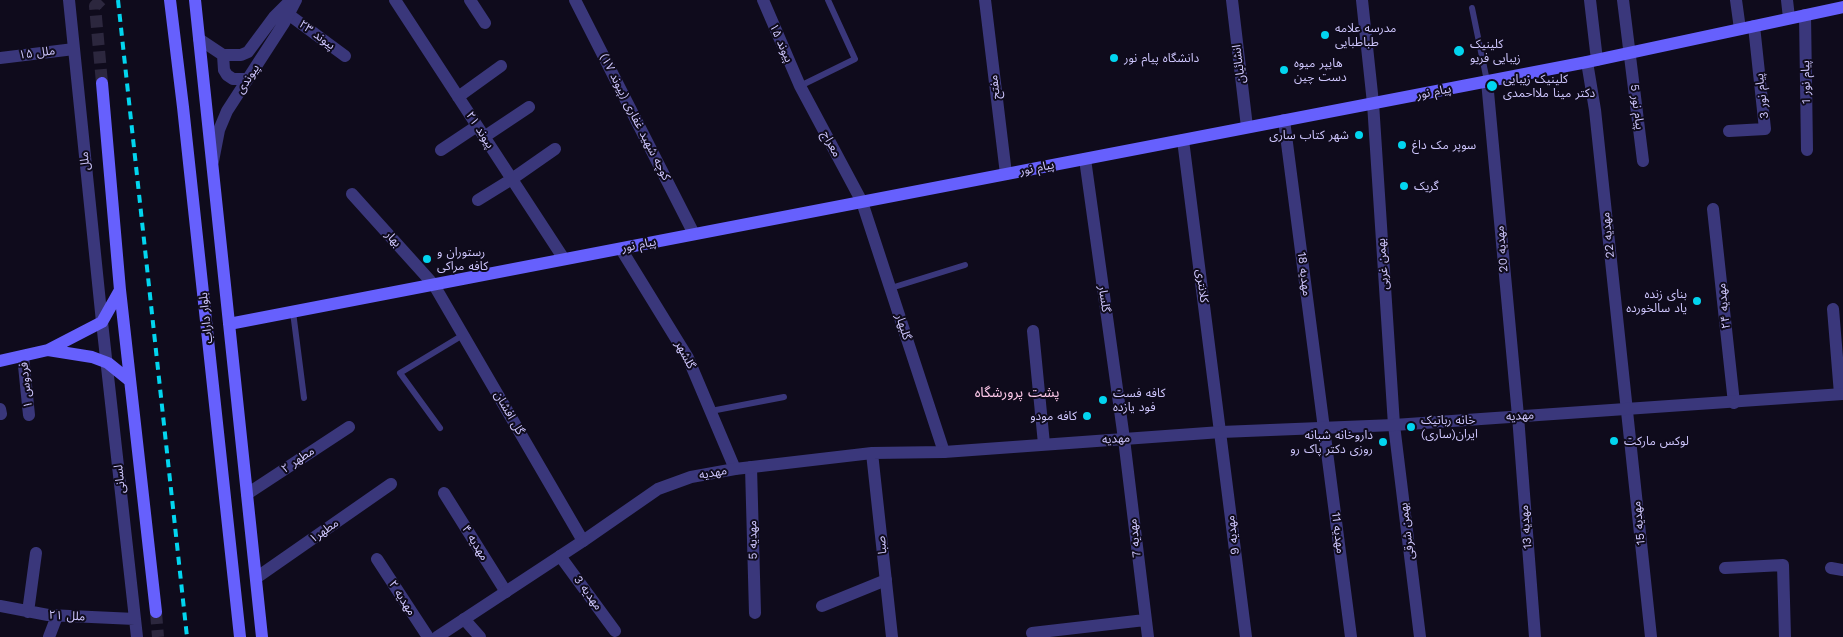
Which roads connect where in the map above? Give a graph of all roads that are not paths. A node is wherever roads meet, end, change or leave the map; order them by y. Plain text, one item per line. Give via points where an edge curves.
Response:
1 (69, 0) edge
2 (170, 0) edge
3 (194, 0) edge
4 (291, 0) edge
5 (296, 0) edge
6 (395, 0) edge
7 (470, 0) edge
8 (575, 0) edge
9 (763, 0) edge
10 (828, 0) edge
11 (985, 0) edge
12 (1232, 0) edge
13 (1362, 0) edge
14 (1590, 0) edge
15 (1623, 0) edge
16 (1736, 0) edge
17 (1787, 0) edge
18 (1843, 7) edge
19 (1472, 8) dead end
20 (288, 14) junction
21 (1805, 15) junction
22 (1789, 18) junction
23 (485, 22) dead end
24 (1754, 26) junction
25 (1740, 29) junction
26 (199, 39) junction
27 (74, 49) junction
28 (1630, 53) junction
29 (223, 55) junction
30 (345, 56) dead end
31 (0, 58) edge
32 (1592, 61) junction
33 (501, 66) dead end
34 (248, 80) junction
35 (1487, 81) junction
36 (102, 83) tunnel mouth
37 (800, 86) junction
38 (458, 97) junction
39 (1373, 103) junction
40 (529, 107) dead end
41 (1284, 120) junction
42 (477, 126) junction
43 (1247, 127) junction
44 (1729, 130) dead end
45 (484, 137) junction
46 (1183, 140) junction
47 (555, 149) dead end
48 (441, 150) dead end
49 (1807, 150) dead end
50 (1085, 159) junction
51 (1643, 161) dead end
52 (212, 163) junction
53 (1006, 174) junction
54 (512, 179) junction
55 (352, 194) dead end
56 (478, 200) dead end
57 (862, 202) junction
58 (1713, 209) dead end
59 (694, 234) junction
60 (621, 248) junction
61 (564, 259) junction
62 (965, 265) dead end
63 (434, 285) junction
64 (891, 288) junction
65 (120, 290) junction
66 (1833, 309) dead end
67 (293, 312) junction
68 (102, 322) junction
69 (229, 324) junction
70 (1033, 331) dead end
71 (463, 334) junction
72 (48, 350) junction
73 (23, 356) junction
74 (0, 361) edge
75 (108, 363) junction
76 (129, 380) junction
77 (1842, 394) edge
78 (784, 397) dead end
79 (304, 398) dead end
80 (1734, 403) junction
81 (0, 409) edge
82 (1626, 409) junction
83 (711, 411) junction
84 (0, 414) edge
85 (29, 415) dead end
86 (1518, 416) junction
87 (1394, 425) junction
88 (349, 426) dead end
89 (440, 428) dead end
90 (1325, 428) junction
91 (1221, 432) junction
92 (1124, 439) junction
93 (1044, 444) junction
94 (944, 452) junction
95 (872, 453) junction
96 (751, 466) junction
97 (735, 469) junction
98 (391, 484) dead end
99 (247, 494) junction
100 (444, 494) dead end
101 (583, 541) junction
102 (36, 553) dead end
103 (560, 556) junction
104 (377, 559) dead end
105 (1725, 568) dead end
106 (256, 578) junction
107 (886, 580) junction
108 (506, 592) junction
109 (0, 606) edge
110 (822, 606) dead end
111 (28, 612) junction
112 (156, 612) tunnel mouth
113 (755, 613) dead end
114 (56, 616) junction
115 (135, 619) junction
116 (464, 619) junction
117 (1145, 620) junction
118 (615, 631) dead end
119 (1032, 632) dead end
120 (48, 637) edge
121 (137, 637) edge
122 (240, 637) edge
123 (264, 637) edge
124 (428, 637) edge
125 (437, 637) edge
126 (480, 637) edge
127 (892, 637) edge
128 (1148, 637) edge
129 (1246, 637) edge
130 (1350, 637) edge
131 (1420, 637) edge
132 (1535, 637) edge
133 (1651, 637) edge
134 (1784, 637) edge

1 - 27 street, ملل
2 - 122 main road, بلوار داراب
3 - 26 main road, بلوار داراب
4 - 29 street via 248,52
5 - 20 street, پیوندی
6 - 38 street, پیوند ۲۱
7 - 23 street
8 - 59 street, کوچه شهید غفاری (پیوند ۱۷)
9 - 37 street, پیوند ۱۵
10 - 37 lane via 855,59
11 - 53 street, مفتح
12 - 43 street, انشائیان
13 - 39 street, بهمن غربی
14 - 32 street, مهدیه 22
15 - 28 street, پیام نور 5
16 - 25 street
17 - 22 street
18 - 21 main road, پیام نور
19 - 35 lane
20 - 30 street, پیوند ۲۳
20 - 34 street, پیوندی
21 - 22 main road, پیام نور
21 - 49 street, پیام نور 1
22 - 24 main road, پیام نور
24 - 25 main road, پیام نور
24 - 44 street, پیام نور 3 via 1765,129
25 - 28 main road, پیام نور
26 - 29 street
26 - 52 main road, بلوار داراب
27 - 31 street, ملل ۱۵
27 - 68 street, ملل
28 - 32 main road, پیام نور
28 - 51 street, پیام نور 5
29 - 34 street via 227,75
32 - 35 main road, پیام نور
32 - 82 street, مهدیه 22
33 - 38 street
34 - 52 street, پیوندی via 223,119
35 - 39 main road, پیام نور
35 - 86 street, مهدیه 20
36 - 65 main road
37 - 57 street, معراج
38 - 42 street, پیوند ۲۱
39 - 41 main road, پیام نور
39 - 87 street, بهمن غربی
40 - 45 street
41 - 43 main road, پیام نور
41 - 90 street, مهدیه 18
42 - 45 street, پیوند ۲۱
42 - 48 street
43 - 46 main road, پیام نور
45 - 54 street, پیوند ۲۱
46 - 50 main road, پیام نور
46 - 91 street, کلانتری
47 - 54 street
50 - 53 main road, پیام نور
50 - 92 street, گلسار
52 - 69 main road, بلوار داراب
53 - 57 main road, پیام نور
54 - 56 street
54 - 61 street, پیوند ۲۱
55 - 63 street, بهار
57 - 59 main road, پیام نور
57 - 64 street, گلبهار
58 - 80 street, مهدیه ۲۴
59 - 60 main road, پیام نور
60 - 61 main road, پیام نور
60 - 83 street, گلشهر via 688,358
61 - 63 main road, پیام نور
62 - 64 lane
63 - 67 main road, پیام نور
63 - 71 street, گل افشان
64 - 94 street, گلبهار
65 - 68 main road
65 - 76 main road
66 - 77 street
67 - 69 main road, پیام نور
67 - 79 lane
68 - 72 main road
68 - 75 street, لسانی
69 - 99 main road, بلوار داراب
70 - 93 street
71 - 89 lane via 400,373
71 - 101 street, گل افشان
72 - 73 main road
72 - 75 main road via 81,354
73 - 74 main road
73 - 85 street, فردوس ۱
75 - 76 main road
75 - 115 street, لسانی
76 - 112 main road
77 - 80 street, مهدیه
78 - 83 lane
80 - 82 street, مهدیه
81 - 84 street
82 - 86 street, مهدیه
82 - 133 street, مهدیه 15
83 - 97 street, گلشهر
86 - 87 street, مهدیه
86 - 132 street, مهدیه 13
87 - 90 street, مهدیه
87 - 131 street, بهمن شرقی
88 - 99 street, مطهر ۲
90 - 91 street, مهدیه
90 - 130 street, مهدیه 11
91 - 92 street, مهدیه
91 - 129 street, مهدیه 9
92 - 93 street, مهدیه
92 - 117 street, مهدیه 7
93 - 94 street, مهدیه
94 - 95 street, مهدیه
95 - 96 street, مهدیه
95 - 107 street, صبا
96 - 97 street, مهدیه
96 - 113 street, مهدیه 5
97 - 101 street, مهدیه via 691,477 658,489
98 - 106 street, مطهر۱
99 - 106 main road, بلوار داراب
100 - 108 street, مهدیه ۴
101 - 103 street, مهدیه
102 - 111 street
103 - 108 street, مهدیه
103 - 118 street, مهدیه 3
104 - 124 street, مهدیه ۲
105 - 134 street via 1783,565
106 - 123 main road, بلوار داراب
107 - 110 street
107 - 127 street, صبا
108 - 116 street, مهدیه
109 - 111 street, ملل ۲۱
111 - 114 street, ملل ۲۱
114 - 115 street, ملل ۲۱
114 - 120 street
115 - 121 street, لسانی
116 - 125 street, مهدیه
116 - 126 street
117 - 119 street
117 - 128 street, مهدیه 7

